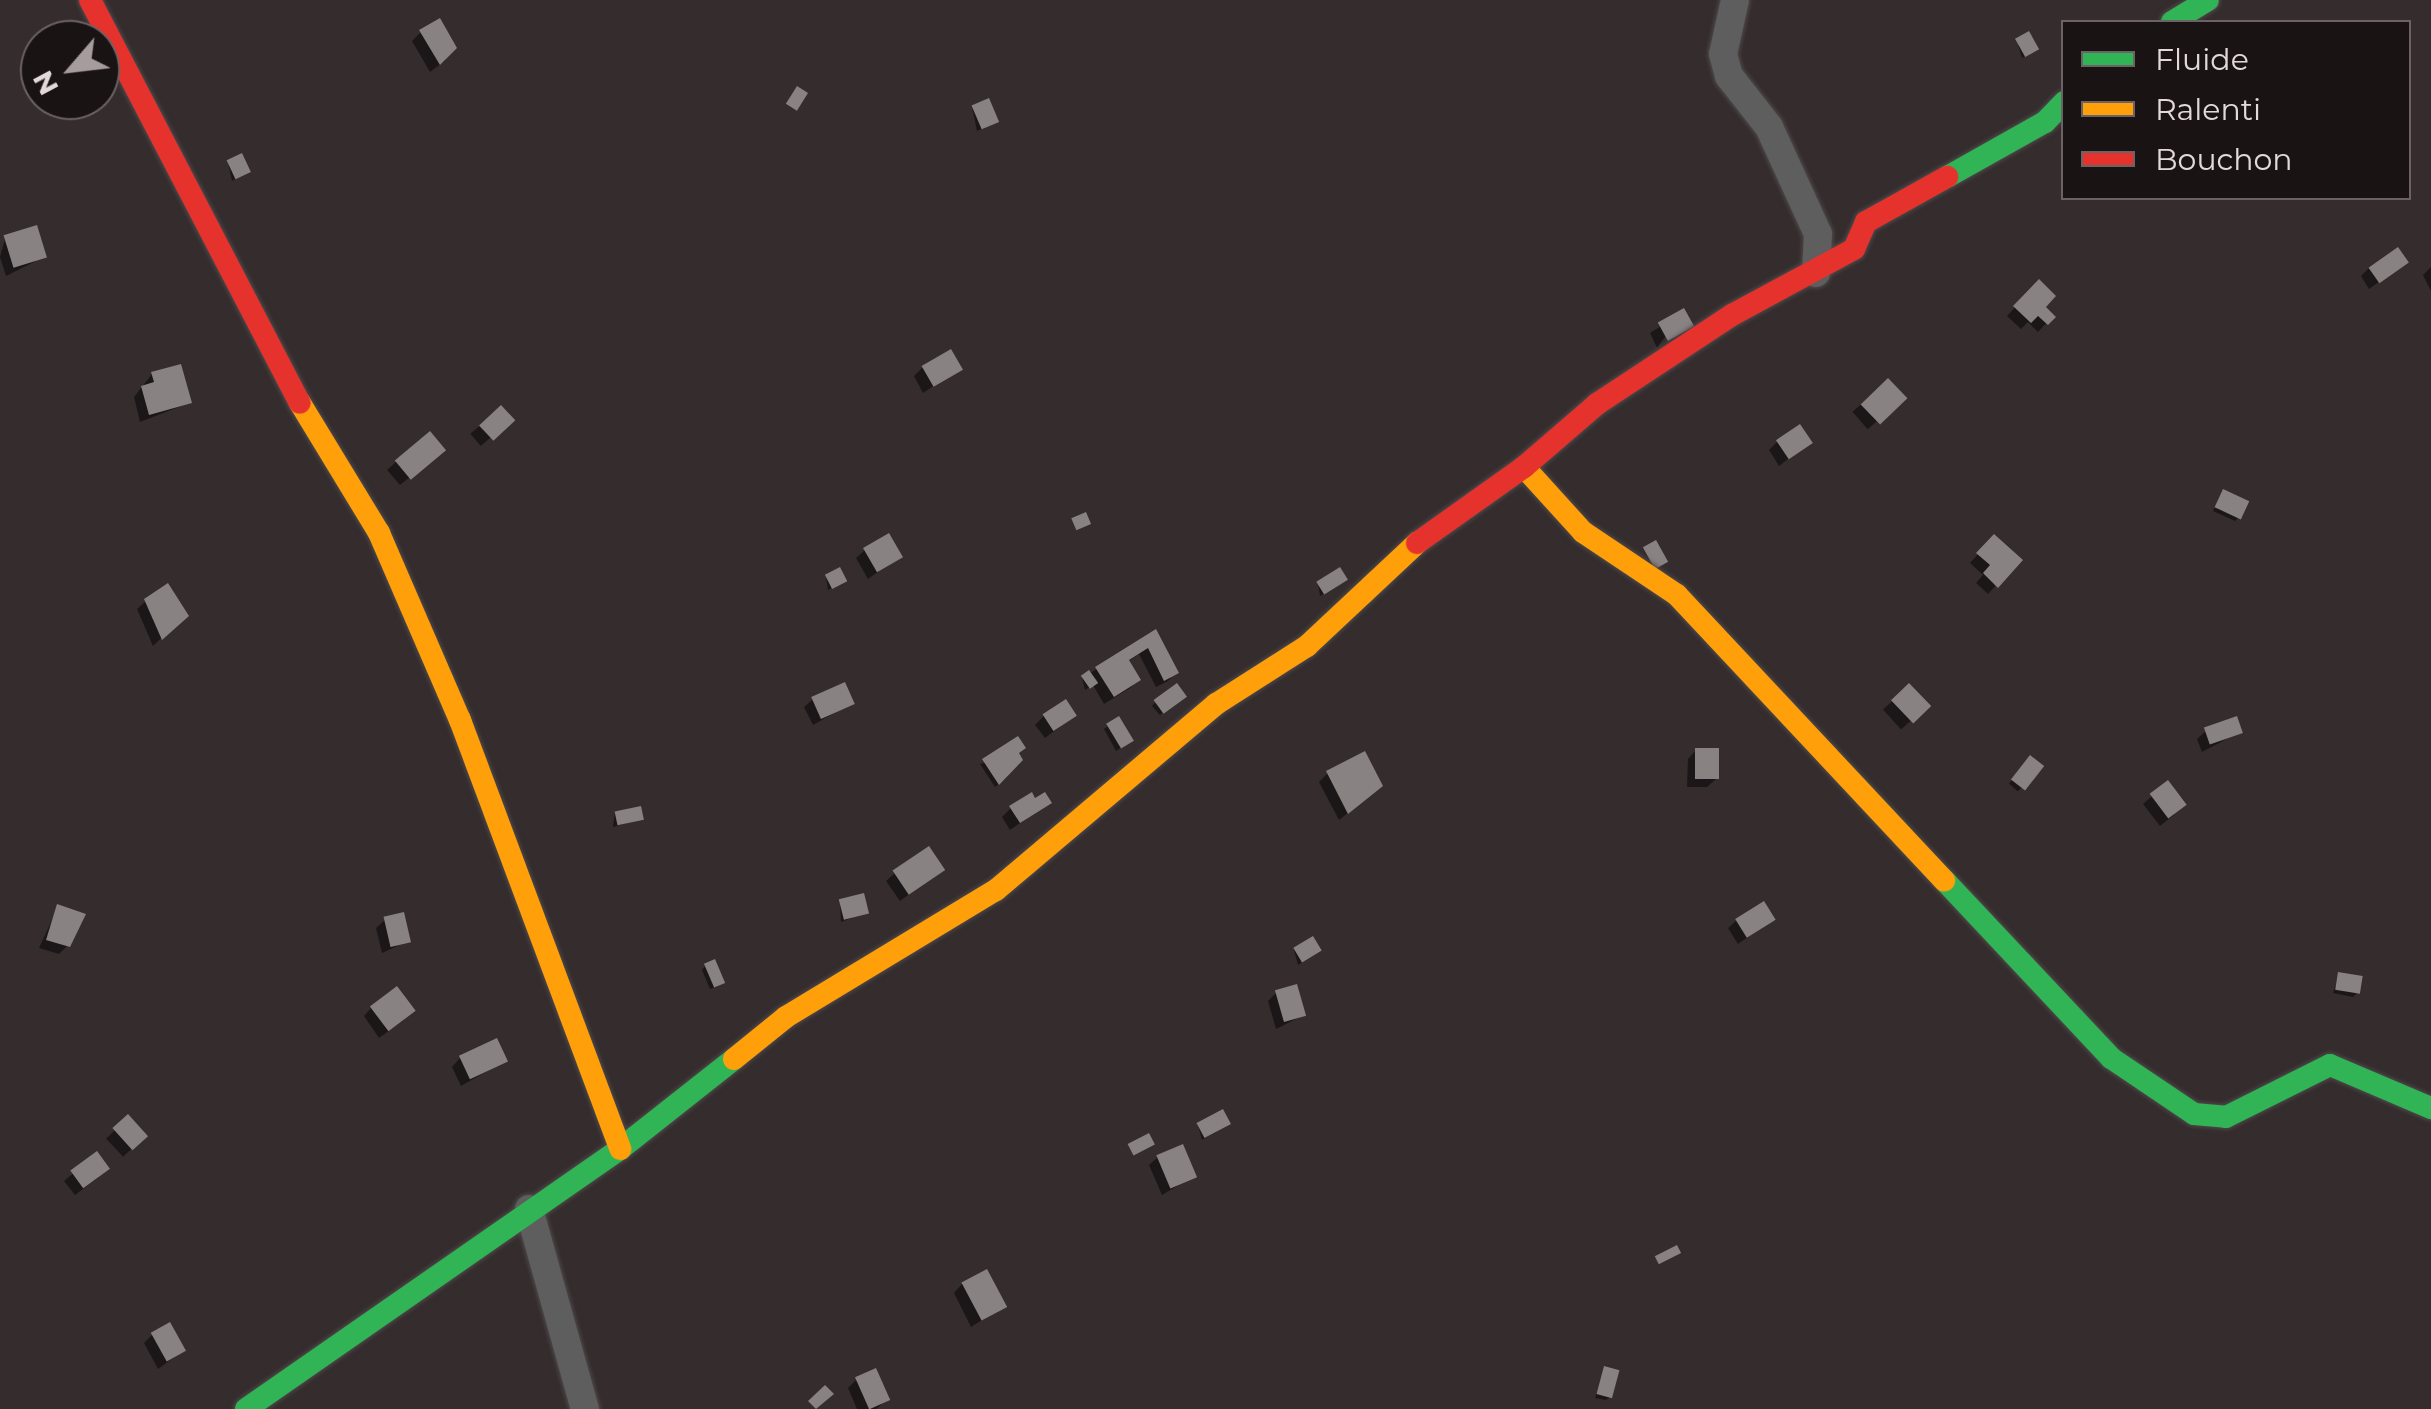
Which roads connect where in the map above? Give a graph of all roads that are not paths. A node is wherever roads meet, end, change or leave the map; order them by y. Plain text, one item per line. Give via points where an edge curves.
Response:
1 (90, 0) edge
2 (1735, 0) edge
3 (2208, 0) edge
4 (2175, 20) edge
5 (2061, 105) edge
6 (1816, 272) junction
7 (1524, 467) junction
8 (2431, 1108) edge
9 (620, 1149) junction
10 (529, 1209) junction
11 (246, 1409) edge
12 (586, 1409) edge

1 - 9 street via 160,126 270,353 379,533 460,720
2 - 6 street via 1722,54 1729,76 1769,127 1818,234
3 - 4 street
5 - 6 street via 2045,122 1866,222 1854,249
6 - 7 street via 1732,315 1598,404
7 - 8 street via 1583,532 1676,596 2110,1058 2194,1114 2226,1117 2330,1066
7 - 9 street via 1426,534 1307,646 1216,704 1026,867 786,1017
9 - 10 street
10 - 11 street
10 - 12 street

